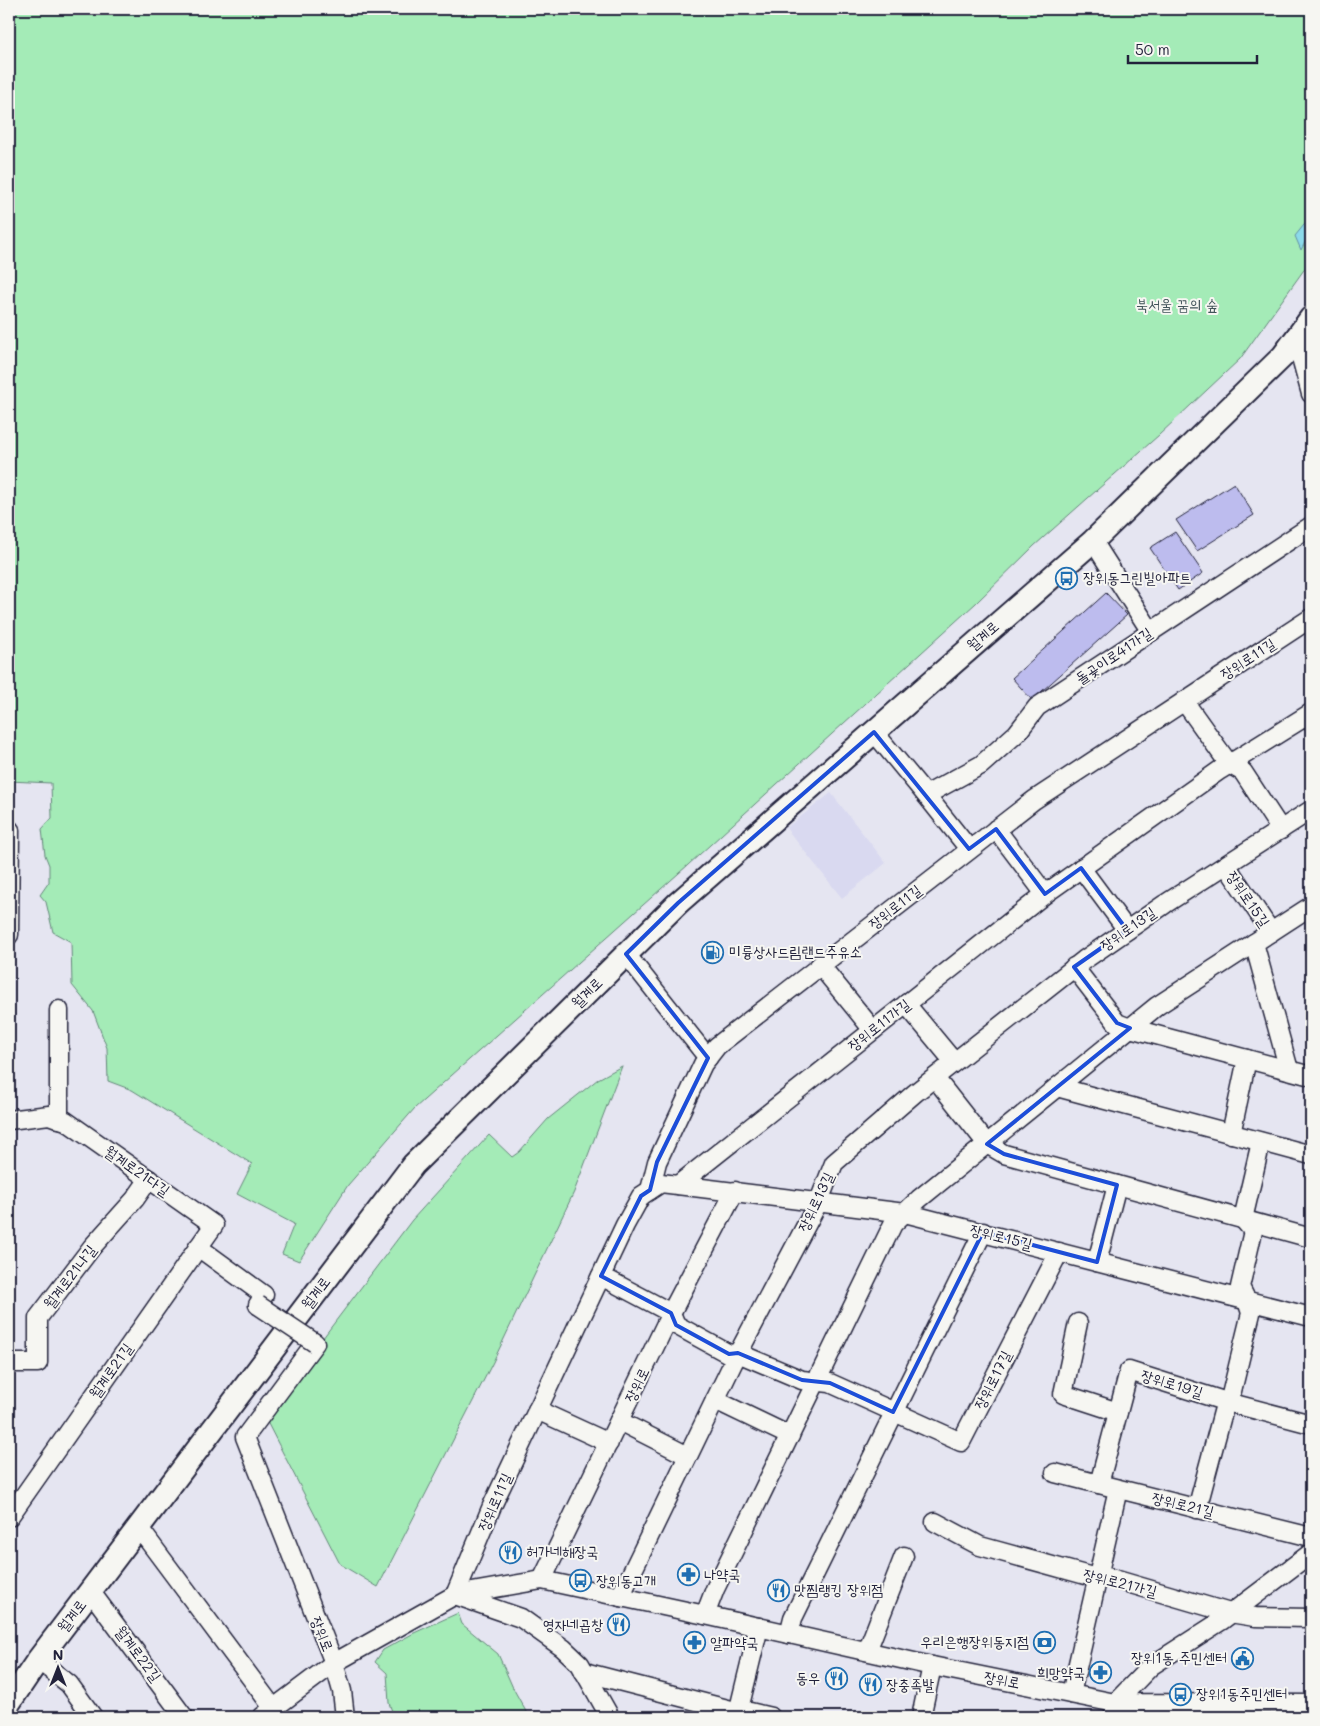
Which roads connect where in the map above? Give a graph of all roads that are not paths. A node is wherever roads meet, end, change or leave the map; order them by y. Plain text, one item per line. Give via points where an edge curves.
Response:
1 (1311, 318) edge
2 (1304, 342) edge
3 (1311, 394) edge
4 (1311, 526) edge
5 (1093, 541) junction
6 (1311, 618) edge
7 (1151, 632) junction
8 (1184, 700) junction
9 (1311, 713) edge
10 (874, 732) junction
11 (1229, 764) junction
12 (926, 795) junction
13 (1311, 810) edge
14 (996, 829) junction
15 (9, 830) edge
16 (1281, 830) junction
17 (969, 850) junction
18 (1226, 865) junction
19 (1081, 868) junction
20 (1045, 894) junction
21 (1311, 906) edge
22 (1127, 930) junction
23 (1271, 932) junction
24 (9, 935) edge
25 (1254, 943) junction
26 (626, 954) junction
27 (820, 965) junction
28 (1074, 967) junction
29 (906, 1004) junction
30 (60, 1010) dead end
31 (1130, 1028) junction
32 (873, 1030) junction
33 (708, 1058) junction
34 (1247, 1059) junction
35 (954, 1062) junction
36 (1288, 1070) junction
37 (1311, 1076) edge
38 (935, 1078) junction
39 (1057, 1087) junction
40 (59, 1119) junction
41 (9, 1120) edge
42 (1231, 1134) junction
43 (1261, 1142) junction
44 (987, 1144) junction
45 (1311, 1155) edge
46 (149, 1180) junction
47 (678, 1185) junction
48 (1118, 1185) junction
49 (650, 1190) junction
50 (735, 1191) junction
51 (819, 1201) junction
52 (905, 1212) junction
53 (1243, 1219) junction
54 (214, 1225) joint
55 (983, 1232) junction
56 (1311, 1238) edge
57 (198, 1247) junction
58 (1059, 1252) junction
59 (1097, 1262) junction
60 (601, 1276) junction
61 (1247, 1301) junction
62 (671, 1313) junction
63 (1311, 1317) edge
64 (1078, 1323) dead end
65 (738, 1353) junction
66 (9, 1363) edge
67 (817, 1380) junction
68 (715, 1400) junction
69 (1227, 1402) junction
70 (537, 1410) junction
71 (894, 1412) junction
72 (1118, 1412) junction
73 (619, 1421) junction
74 (1311, 1424) edge
75 (790, 1436) junction
76 (608, 1443) junction
77 (688, 1456) junction
78 (1054, 1473) dead end
79 (1099, 1484) junction
80 (1118, 1489) junction
81 (1198, 1509) junction
82 (9, 1518) edge
83 (935, 1522) dead end
84 (138, 1528) junction
85 (1311, 1537) edge
86 (1311, 1553) edge
87 (904, 1556) dead end
88 (1098, 1577) junction
89 (542, 1580) junction
90 (91, 1592) junction
91 (455, 1595) junction
92 (620, 1597) junction
93 (1230, 1614) junction
94 (705, 1615) junction
95 (1311, 1618) edge
96 (759, 1627) junction
97 (789, 1634) junction
98 (867, 1651) junction
99 (38, 1660) junction
100 (334, 1663) junction
101 (932, 1666) junction
102 (584, 1672) junction
103 (1071, 1694) junction
104 (9, 1703) edge
105 (1311, 1704) edge
106 (1114, 1710) edge
107 (1290, 1711) edge
108 (268, 1713) edge
109 (738, 1715) edge
110 (92, 1717) edge
111 (184, 1717) edge
112 (345, 1717) edge
113 (610, 1717) edge
114 (770, 1717) edge
115 (921, 1717) edge

1 - 2 main road, 월계로
2 - 3 street
2 - 5 main road, 월계로 via 1283,356
4 - 7 street, 돌곶이로41가길
5 - 7 street
5 - 10 main road, 월계로
6 - 8 street, 장위로11길
7 - 12 street, 돌곶이로41가길 via 1037,707 1017,733 981,765
8 - 11 street
8 - 14 street, 장위로11길
9 - 11 street, 장위로11가길
10 - 12 street
10 - 26 main road, 월계로 via 678,903
11 - 16 street via 1242,772
11 - 19 street, 장위로11가길
12 - 17 street
13 - 16 street, 장위로13길
14 - 17 street, 장위로11길
14 - 20 street
15 - 24 street
16 - 18 street, 장위로13길
17 - 27 street, 장위로11길
18 - 22 street, 장위로13길
18 - 23 street, 장위로15길
19 - 20 street, 장위로11가길
19 - 22 street
20 - 29 street, 장위로11가길
21 - 23 street, 장위로15길
22 - 28 street, 장위로13길
23 - 25 street, 장위로15길
25 - 31 street, 장위로15길 via 1157,1006
25 - 36 street, 장위로15길
26 - 33 street
26 - 84 main road, 월계로 via 413,1165
27 - 32 street
27 - 33 street, 장위로11길 via 717,1046
28 - 31 street via 1117,1023
28 - 35 street, 장위로13길
29 - 32 street, 장위로11가길
29 - 35 street
30 - 40 street
31 - 34 street
31 - 39 street, 장위로15길
32 - 47 street, 장위로11가길
33 - 49 street, 장위로11길 via 657,1162
34 - 36 street
34 - 42 street
35 - 38 street, 장위로13길
36 - 37 street
38 - 44 street
38 - 51 street, 장위로13길 via 834,1163
39 - 42 street
39 - 44 street, 장위로15길
40 - 41 street, 월계로21다길 via 49,1115
40 - 46 street, 월계로21다길
42 - 43 street
43 - 45 street
43 - 53 street
44 - 48 street via 1004,1154
44 - 52 street, 장위로15길
46 - 54 street, 월계로21다길
46 - 66 street, 월계로21나길 via 38,1318 38,1363
47 - 49 street via 661,1183
47 - 50 street
48 - 53 street
48 - 59 street
49 - 60 street, 장위로11길 via 641,1196
50 - 51 street
50 - 62 street, 장위로
51 - 52 street
51 - 65 street, 장위로13길
52 - 55 street, 장위로15길
52 - 67 street, 장위로15길 via 893,1224
53 - 56 street
53 - 61 street via 1253,1231 1240,1287
54 - 57 street, 월계로21길
55 - 58 street, 장위로15길
55 - 71 street
57 - 82 street, 월계로21길
57 - 100 street, 장위로, bridge via 264,1295 258,1305 315,1343 245,1437
58 - 59 street, 장위로15길
58 - 71 street, 장위로17길 via 961,1442
59 - 61 street, 장위로15길
60 - 62 street
60 - 70 street, 장위로11길
61 - 63 street, 장위로15길
61 - 69 street via 1251,1313
62 - 65 street via 676,1325 730,1354
62 - 73 street, 장위로
64 - 72 street via 1063,1394
65 - 67 street via 802,1380
65 - 68 street, 장위로13길
67 - 71 street
67 - 75 street, 장위로15길
68 - 75 street
68 - 77 street, 장위로13길
69 - 72 street, 장위로19길 via 1129,1371
69 - 74 street, 장위로19길
69 - 81 street
70 - 76 street
70 - 91 street, 장위로11길
71 - 97 street via 793,1618
72 - 79 street, 장위로19길
73 - 76 street, 장위로
73 - 77 street
75 - 94 street, 장위로15길
76 - 89 street, 장위로
77 - 92 street, 장위로13길
78 - 79 street, 장위로21길
79 - 80 street, 장위로21길
80 - 81 street, 장위로21길
80 - 88 street
81 - 85 street, 장위로21길
83 - 88 street, 장위로21가길 via 980,1546
84 - 90 main road, 월계로
84 - 108 street, 장위로
86 - 93 street
87 - 98 street
88 - 93 street, 장위로21가길
88 - 103 street
89 - 91 street, 장위로
89 - 92 street, 장위로
90 - 99 main road, 월계로
90 - 111 street, 월계로22길
91 - 100 street, 장위로
91 - 102 street via 521,1618 564,1648
92 - 94 street, 장위로
93 - 95 street, 장위로21가길
93 - 106 street via 1151,1666
94 - 96 street, 장위로
96 - 97 street, 장위로
96 - 109 street
97 - 98 street, 장위로
98 - 101 street, 장위로
99 - 104 main road, 월계로
99 - 110 street via 69,1684
100 - 108 street, 장위로
100 - 112 street, 장위로
101 - 103 street, 장위로
101 - 115 street
102 - 109 street
102 - 113 street
103 - 106 street, 장위로
105 - 107 street, 장위로
106 - 107 street, 장위로
109 - 114 street via 750,1712

